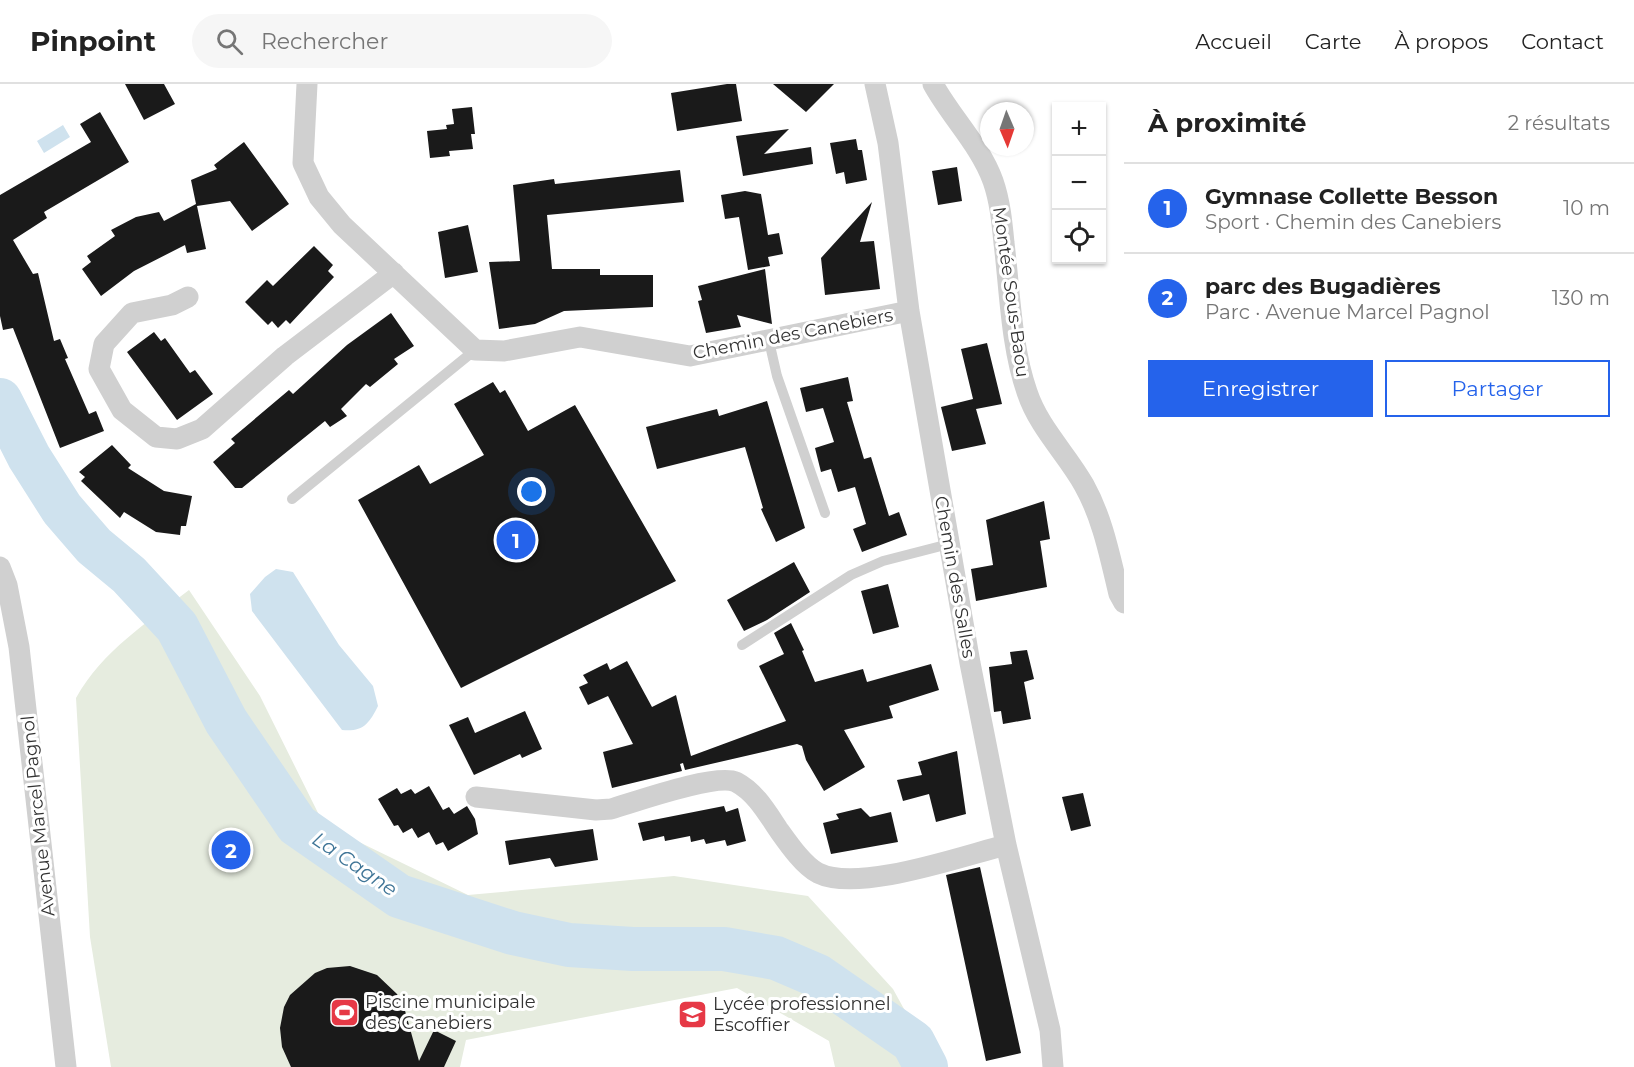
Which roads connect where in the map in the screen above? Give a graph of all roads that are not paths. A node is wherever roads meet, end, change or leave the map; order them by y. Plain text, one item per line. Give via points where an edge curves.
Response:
1 (307, 84) edge
2 (875, 84) edge
3 (933, 84) edge
4 (394, 273) junction
5 (188, 297) dead end
6 (909, 311) junction
7 (769, 341) junction
8 (475, 350) junction
9 (292, 499) dead end
10 (825, 513) dead end
11 (949, 544) junction
12 (0, 567) edge
13 (1124, 603) edge
14 (742, 645) dead end
15 (476, 797) dead end
16 (1006, 845) junction
17 (66, 1067) edge
18 (1053, 1067) edge

1 - 4 street via 303,163 312,185 342,225
2 - 6 street, Chemin des Salles via 888,143
3 - 13 street, Montée Sous-Baou via 976,147 993,180 1001,211 1018,365 1041,423 1083,484 1100,517
4 - 5 street via 285,356 202,429 177,439 156,437 122,410 99,369 104,344 132,313 172,305
4 - 8 street
6 - 7 street, Chemin des Canebiers
6 - 11 street, Chemin des Salles
7 - 8 street, Chemin des Canebiers via 690,356 580,337 504,351
7 - 10 lane
8 - 9 lane
11 - 14 lane via 884,561 851,575
11 - 16 street, Chemin des Salles
12 - 17 street, Avenue Marcel Pagnol via 19,647
15 - 16 street via 596,810 706,781 733,781 753,793 788,843 816,872 835,878 875,878
16 - 18 street, Chemin des Salles via 1050,1030

